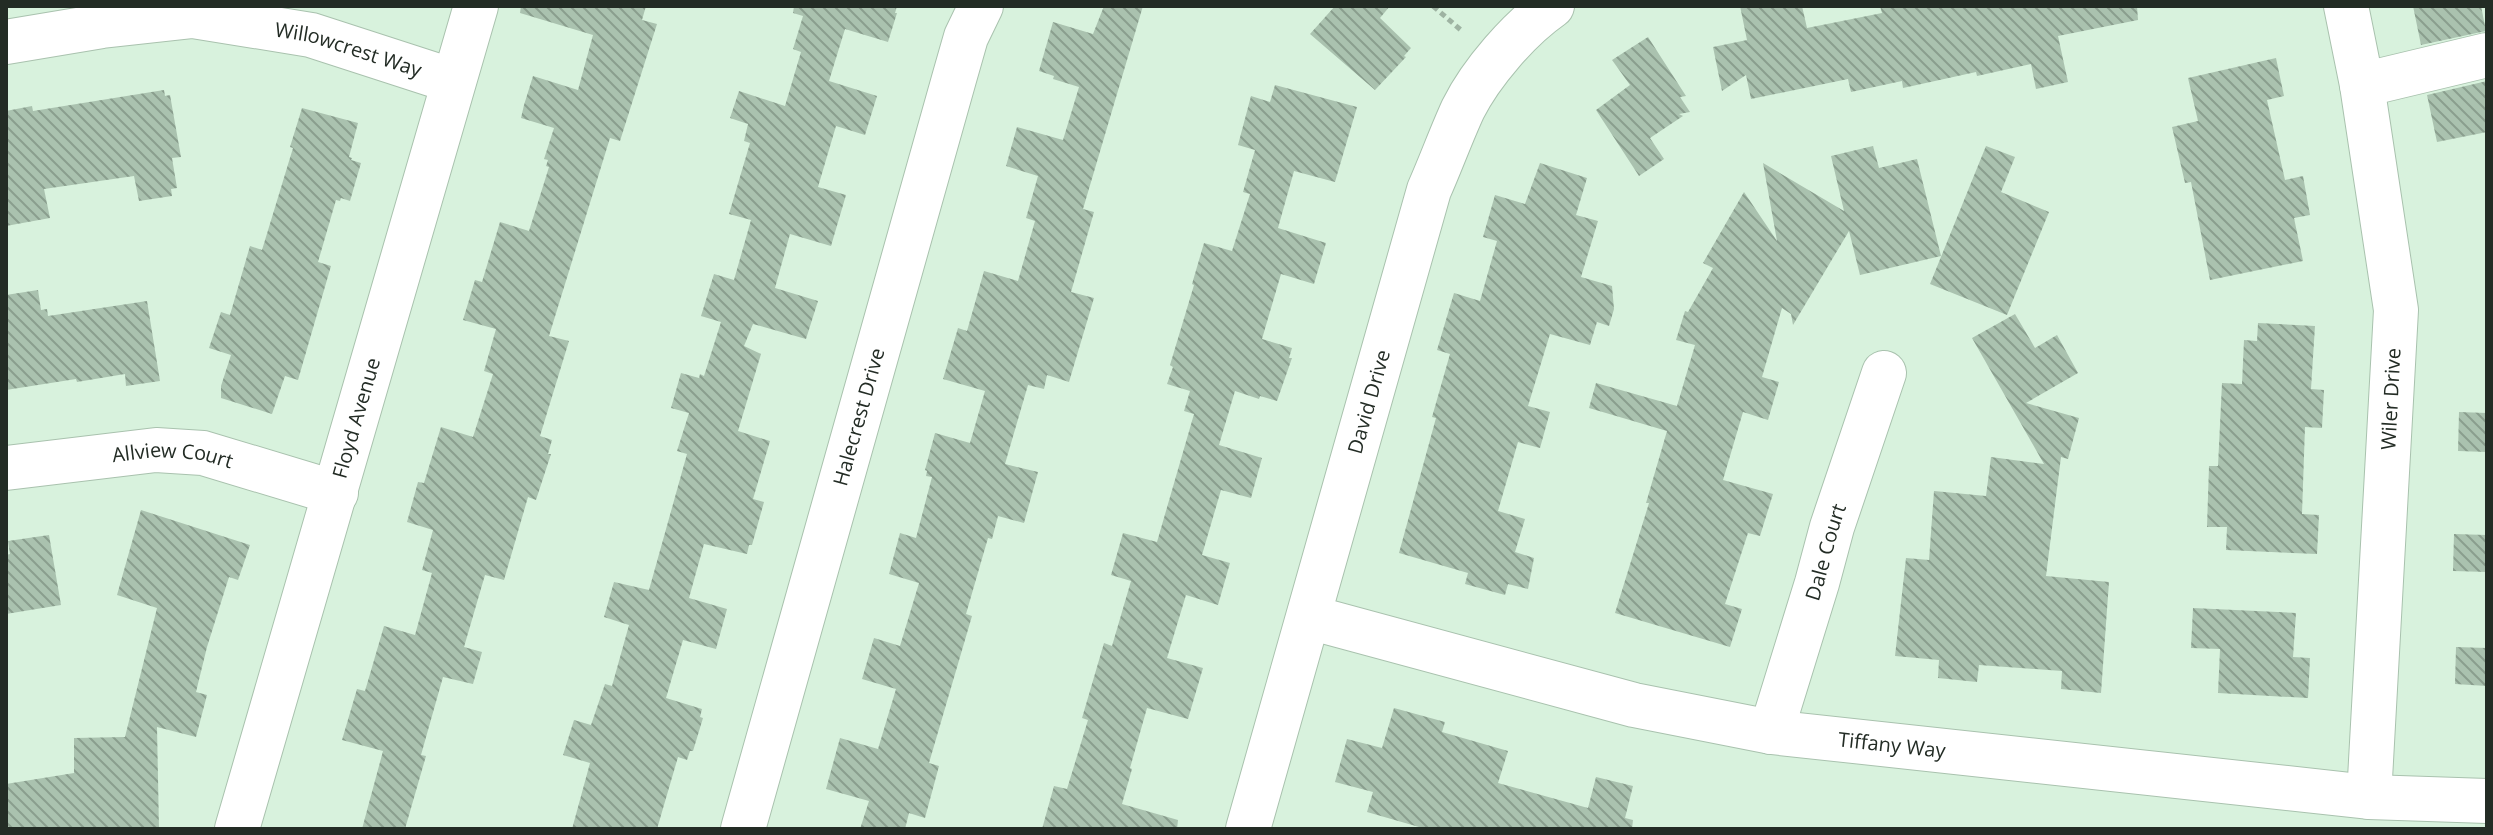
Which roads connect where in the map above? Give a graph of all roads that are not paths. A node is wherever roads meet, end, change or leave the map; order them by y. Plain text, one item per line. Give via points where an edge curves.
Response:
1 (476, 6) edge
2 (981, 6) edge
3 (1552, 6) edge
4 (2346, 6) edge
5 (6, 42) edge
6 (2487, 55) edge
7 (453, 81) junction
8 (2362, 85) junction
9 (1884, 373) dead end
10 (6, 468) edge
11 (336, 493) junction
12 (1309, 617) junction
13 (1771, 732) junction
14 (2369, 797) junction
15 (2487, 801) edge
16 (237, 829) edge
17 (743, 829) edge
18 (1248, 829) edge

1 - 7 street, Floyd Avenue
2 - 17 street, Halecrest Drive via 962,51
3 - 12 street, David Drive via 1531,20 1494,62 1464,108 1429,190
4 - 8 street, Wiler Drive
5 - 7 street, Willowcrest Way via 193,16 311,35
6 - 8 street
7 - 11 street, Floyd Avenue
8 - 14 street, Wiler Drive via 2396,310
9 - 13 street, Dale Court
10 - 11 street, Allview Court via 156,450 203,453
11 - 16 street, Floyd Avenue
12 - 13 street, Tiffany Way via 1634,705
12 - 18 street, David Drive
13 - 14 street, Tiffany Way
14 - 15 street, Tiffany Way

